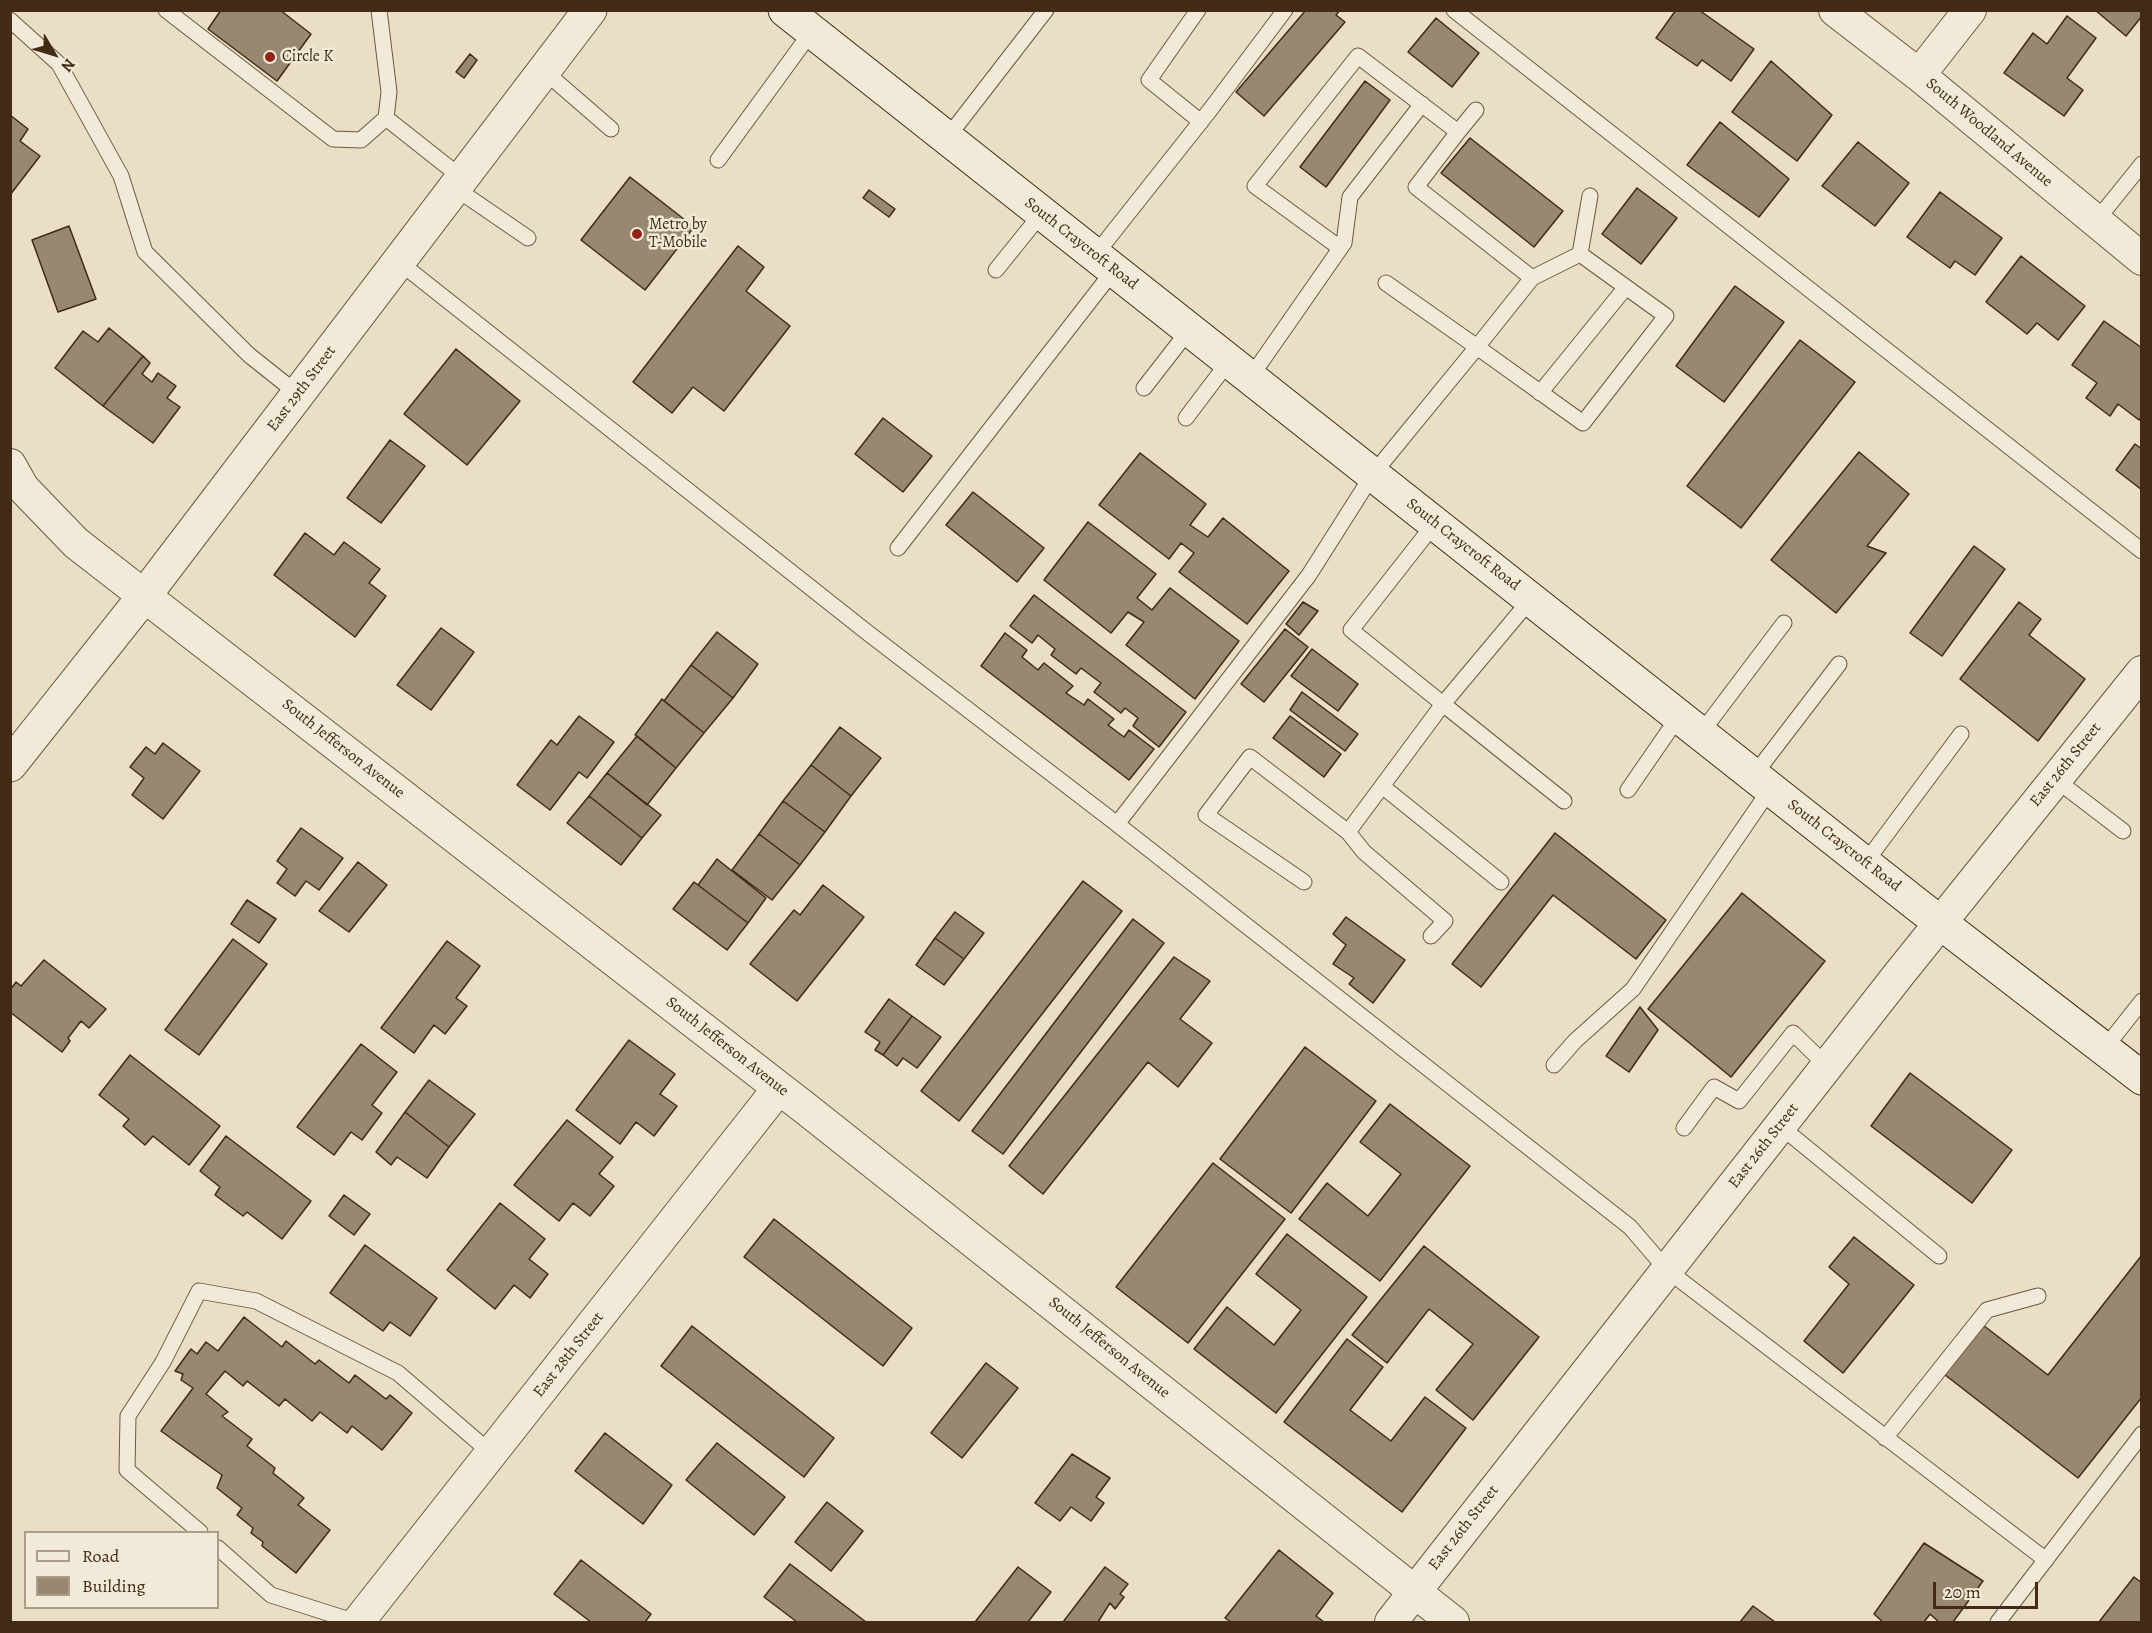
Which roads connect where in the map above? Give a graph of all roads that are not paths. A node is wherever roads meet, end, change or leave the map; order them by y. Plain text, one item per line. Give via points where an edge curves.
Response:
1 (166, 10) edge
2 (379, 10) edge
3 (590, 10) edge
4 (785, 10) edge
5 (1046, 10) edge
6 (1198, 10) edge
7 (1286, 10) edge
8 (1454, 10) edge
9 (1834, 10) edge
10 (1970, 10) edge
11 (10, 20) edge
12 (812, 31) junction
13 (544, 71) junction
14 (1919, 75) junction
15 (1422, 104) junction
16 (1476, 110) dead end
17 (386, 118) junction
18 (1201, 122) junction
19 (611, 129) dead end
20 (1458, 132) junction
21 (947, 138) junction
22 (718, 160) dead end
23 (2142, 164) edge
24 (458, 183) junction
25 (1590, 196) dead end
26 (1042, 213) junction
27 (2096, 221) junction
28 (528, 238) dead end
29 (1340, 248) junction
30 (1580, 254) junction
31 (2142, 259) edge
32 (399, 262) junction
33 (1104, 263) junction
34 (996, 270) dead end
35 (1532, 278) junction
36 (1386, 283) dead end
37 (1626, 287) junction
38 (1190, 330) junction
39 (1477, 347) junction
40 (1240, 370) junction
41 (1144, 388) dead end
42 (1540, 393) junction
43 (298, 394) junction
44 (1186, 417) dead end
45 (10, 465) edge
46 (1373, 474) junction
47 (1435, 523) junction
48 (898, 548) dead end
49 (2142, 551) edge
50 (145, 595) junction
51 (1531, 599) junction
52 (1784, 623) dead end
53 (1839, 664) dead end
54 (2142, 672) edge
55 (1443, 704) junction
56 (1690, 724) junction
57 (1961, 734) dead end
58 (10, 765) edge
59 (2055, 779) junction
60 (1762, 782) junction
61 (1382, 786) junction
62 (1628, 790) dead end
63 (1564, 801) dead end
64 (1117, 824) junction
65 (2123, 831) dead end
66 (1348, 832) junction
67 (1865, 863) junction
68 (1304, 882) dead end
69 (1501, 882) dead end
70 (1940, 922) junction
71 (1431, 936) dead end
72 (2142, 1001) edge
73 (2104, 1049) junction
74 (1554, 1065) dead end
75 (1827, 1066) junction
76 (2142, 1078) edge
77 (779, 1088) junction
78 (1780, 1126) junction
79 (1684, 1128) dead end
80 (1939, 1256) dead end
81 (1667, 1270) junction
82 (2038, 1296) dead end
83 (2142, 1434) edge
84 (1885, 1438) junction
85 (491, 1453) junction
86 (198, 1531) edge
87 (219, 1549) edge
88 (2046, 1560) junction
89 (1414, 1592) junction
90 (357, 1623) edge
91 (1391, 1623) edge
92 (1453, 1623) edge
93 (1998, 1623) edge

1 - 17 lane via 333,139 361,140
2 - 17 lane via 388,92
3 - 13 main road, East 29th Street
4 - 12 main road, South Craycroft Road
5 - 21 lane
6 - 18 lane via 1149,80
7 - 18 lane
8 - 49 lane
9 - 14 street, South Woodland Avenue
10 - 14 street
11 - 43 lane via 59,64 121,176 145,252 249,356
12 - 21 main road, South Craycroft Road
12 - 22 lane
13 - 19 lane
13 - 24 main road, East 29th Street
14 - 27 street, South Woodland Avenue
15 - 20 lane
15 - 29 lane via 1350,197
15 - 29 lane via 1358,56 1256,186
16 - 20 lane
17 - 24 lane
18 - 33 lane
20 - 35 lane via 1416,187
21 - 26 main road, South Craycroft Road
23 - 27 lane
24 - 28 lane
24 - 32 main road, East 29th Street
25 - 30 lane
26 - 33 main road, South Craycroft Road
26 - 34 lane
27 - 31 street, South Woodland Avenue
29 - 40 lane
30 - 35 lane
30 - 37 lane
32 - 43 main road, East 29th Street
32 - 64 lane via 868,633
33 - 38 main road, South Craycroft Road
33 - 48 lane
35 - 39 lane
36 - 39 lane
37 - 42 lane
37 - 42 lane via 1666,316 1583,423
38 - 40 main road, South Craycroft Road
38 - 41 lane
39 - 42 lane
39 - 46 lane
40 - 44 lane
40 - 46 main road, South Craycroft Road
43 - 50 main road, East 29th Street
45 - 50 street, South Jefferson Avenue via 22,488 72,539
46 - 47 main road, South Craycroft Road
46 - 64 lane via 1309,575
47 - 51 main road, South Craycroft Road
47 - 55 lane via 1352,630
50 - 58 main road, East 29th Street
50 - 77 street, South Jefferson Avenue
51 - 55 lane
51 - 56 main road, South Craycroft Road
52 - 56 lane
53 - 60 lane
54 - 59 street, East 26th Street
55 - 61 lane
55 - 63 lane
56 - 60 main road, South Craycroft Road
56 - 62 lane
57 - 67 lane
59 - 65 lane
59 - 70 street, East 26th Street
60 - 67 main road, South Craycroft Road
60 - 74 lane via 1633,988
61 - 66 lane
61 - 69 lane
64 - 81 lane via 1630,1227
66 - 68 lane via 1250,757 1206,815
66 - 71 lane via 1364,852 1445,921
67 - 70 main road, South Craycroft Road
70 - 73 main road, South Craycroft Road
70 - 75 street, East 26th Street
72 - 73 lane
73 - 76 main road, South Craycroft Road
75 - 78 street, East 26th Street
75 - 79 lane via 1793,1034 1739,1101 1714,1087
77 - 85 street, East 28th Street
77 - 89 street, South Jefferson Avenue
78 - 80 lane
78 - 81 street, East 26th Street
81 - 84 lane
81 - 89 street, East 26th Street
82 - 84 lane via 1987,1310
83 - 88 lane
84 - 88 lane
85 - 86 lane via 398,1372 256,1301 199,1291 163,1362 128,1416 127,1470
85 - 90 street, East 28th Street
87 - 90 lane via 271,1595
88 - 93 lane
89 - 91 street, East 26th Street
89 - 92 street, South Jefferson Avenue

